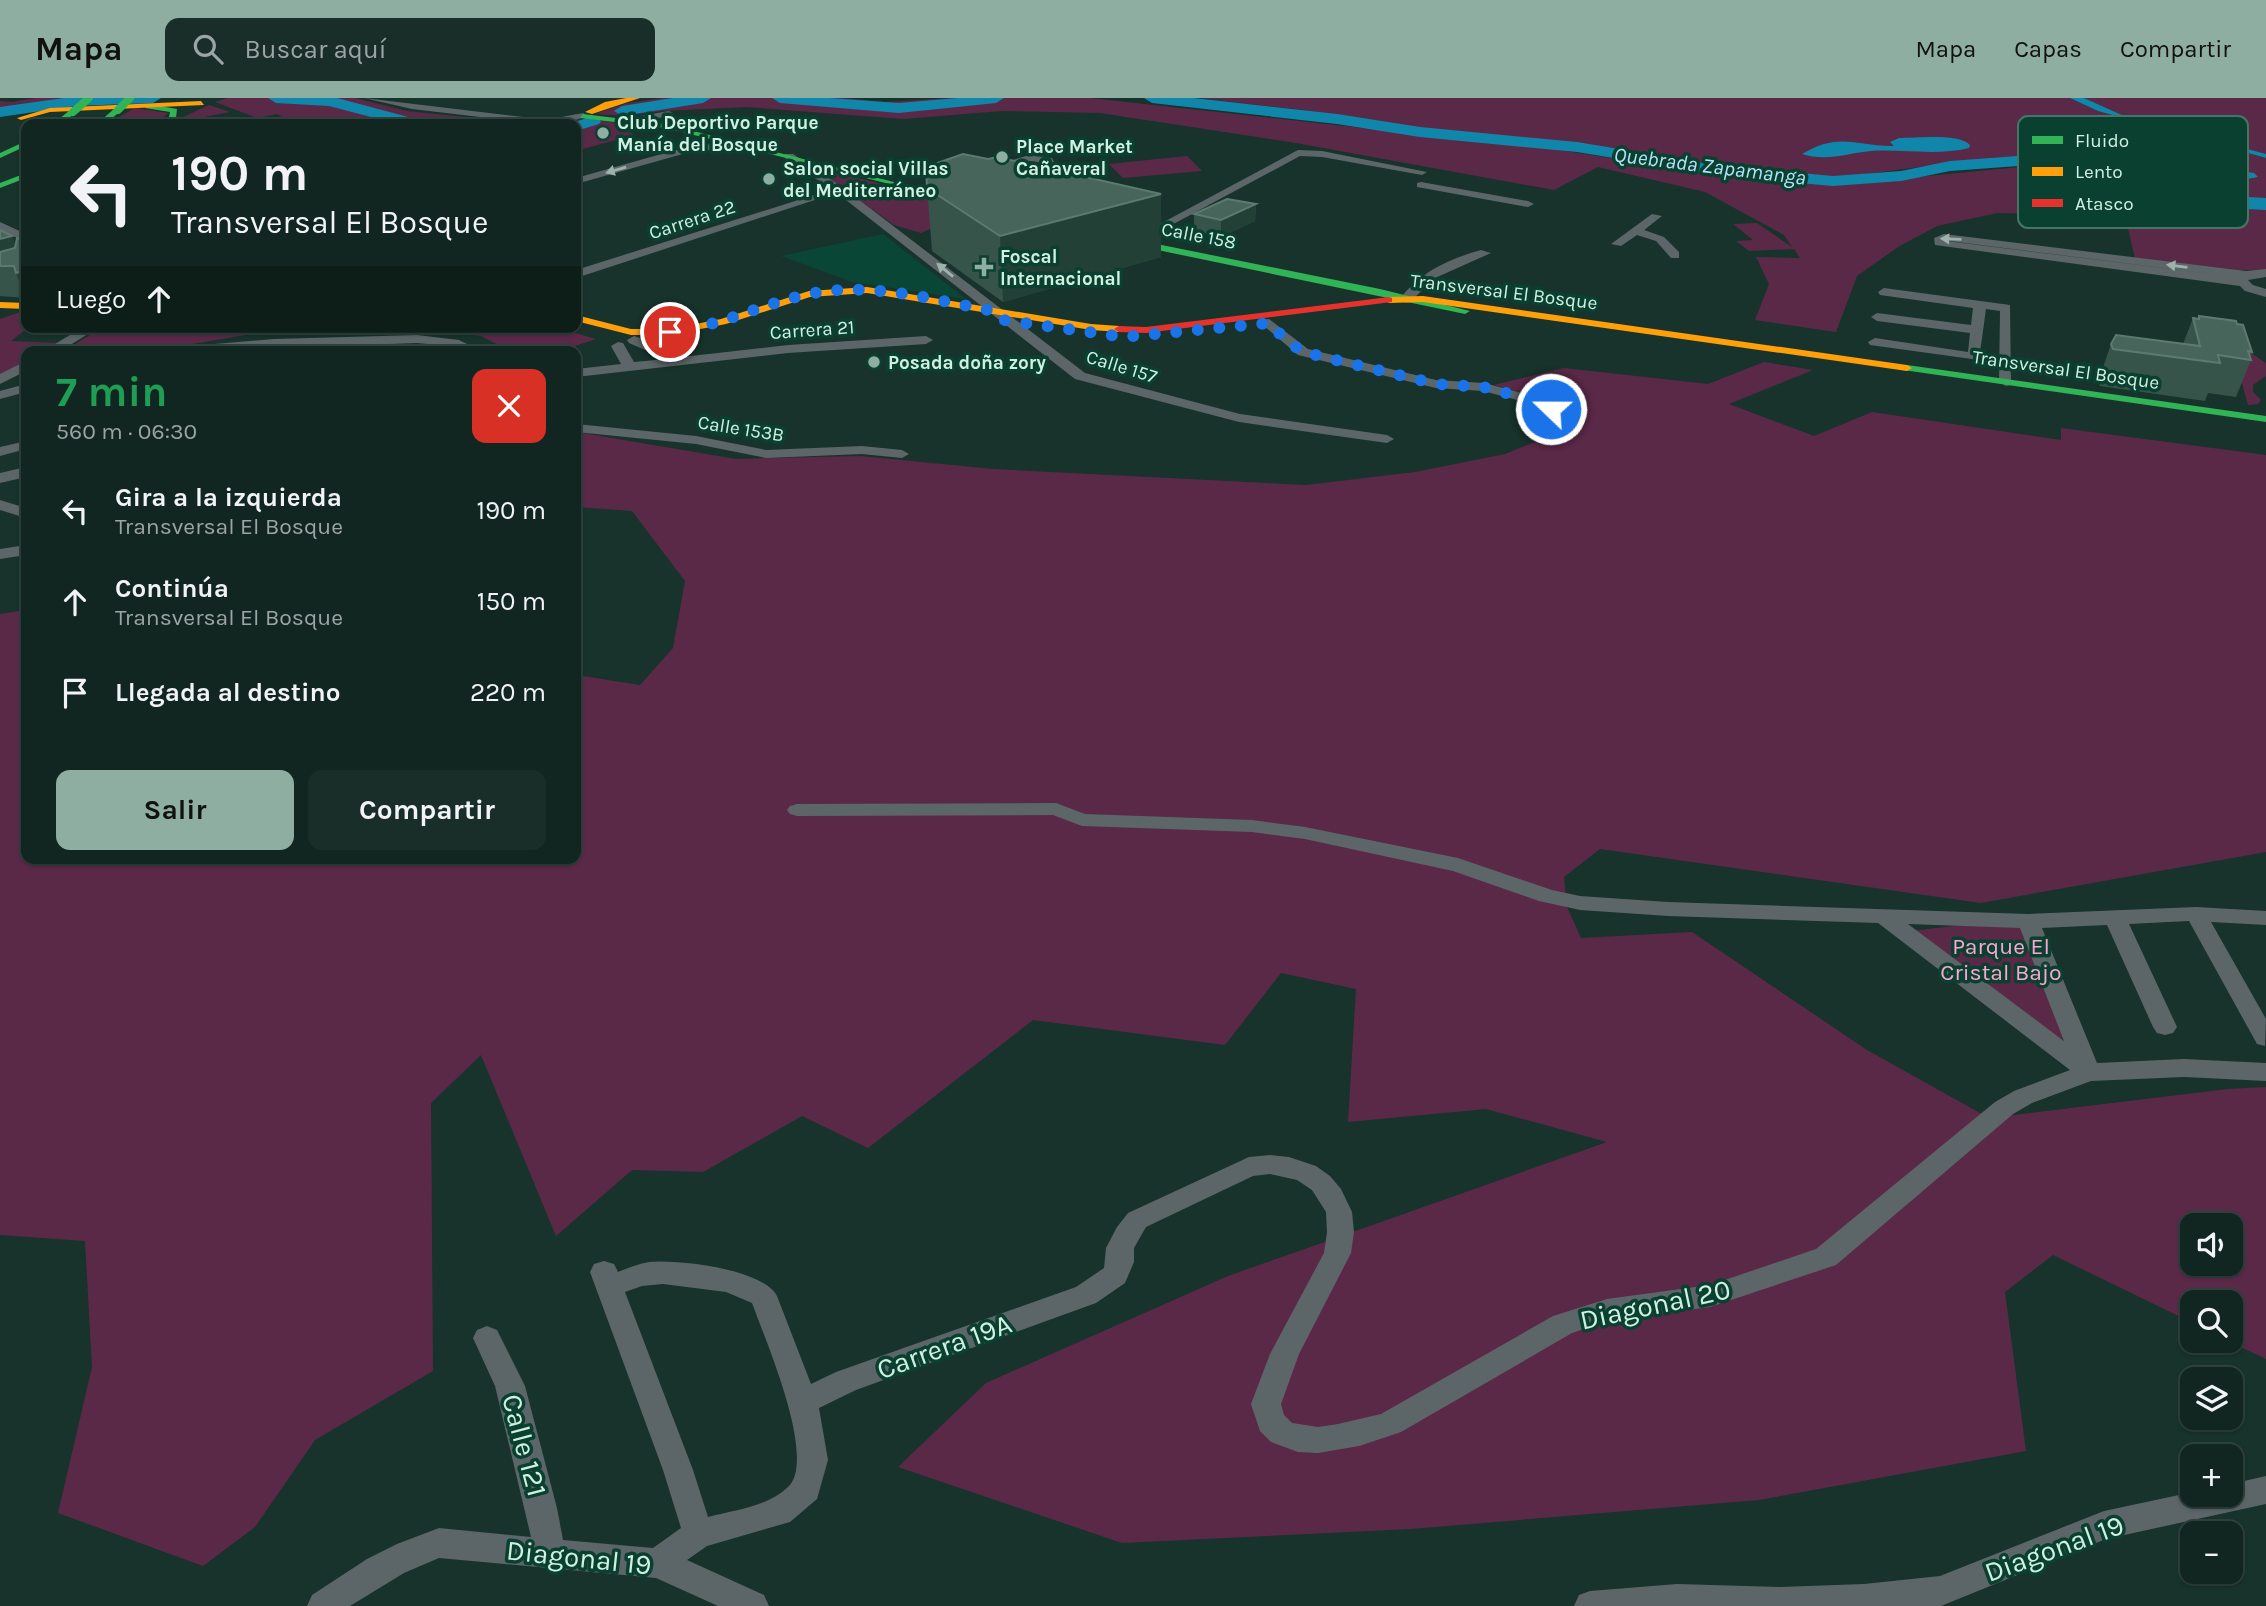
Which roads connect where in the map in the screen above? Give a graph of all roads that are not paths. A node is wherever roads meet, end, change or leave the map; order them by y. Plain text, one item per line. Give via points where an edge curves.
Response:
1 (130, 98) edge
2 (369, 98) edge
3 (636, 98) edge
4 (205, 101) edge
5 (112, 104) edge
6 (148, 106) junction
7 (97, 116) edge
8 (583, 116) junction
9 (65, 117) edge
10 (170, 119) edge
11 (174, 119) edge
12 (520, 119) edge
13 (565, 119) edge
14 (21, 146) edge
15 (754, 148) junction
16 (0, 156) edge
17 (789, 156) junction
18 (21, 160) edge
19 (1037, 169) joint
20 (21, 170) edge
21 (1272, 171) junction
22 (1422, 172) dead end
23 (21, 176) edge
24 (1, 178) edge
25 (581, 180) edge
26 (1421, 185) dead end
27 (818, 197) dead end
28 (1528, 204) dead end
29 (986, 206) edge
30 (1210, 206) edge
31 (1656, 216) dead end
32 (13, 222) dead end
33 (0, 226) edge
34 (1636, 231) junction
35 (21, 236) edge
36 (1104, 236) edge
37 (1130, 243) junction
38 (1617, 244) dead end
39 (21, 247) edge
40 (1485, 253) dead end
41 (1675, 255) dead end
42 (581, 272) edge
43 (2266, 273) edge
44 (2243, 278) junction
45 (1368, 288) junction
46 (1884, 292) dead end
47 (2265, 294) edge
48 (0, 299) edge
49 (21, 299) edge
50 (1406, 299) junction
51 (1352, 304) junction
52 (0, 305) edge
53 (1980, 305) junction
54 (21, 306) edge
55 (1389, 307) junction
56 (1465, 312) junction
57 (999, 315) junction
58 (1877, 317) dead end
59 (581, 319) edge
60 (1269, 323) junction
61 (581, 328) edge
62 (1069, 330) junction
63 (1977, 330) junction
64 (82, 333) edge
65 (424, 340) junction
66 (926, 340) dead end
67 (1875, 342) dead end
68 (669, 345) junction
69 (1038, 345) junction
70 (60, 346) edge
71 (238, 346) edge
72 (418, 346) edge
73 (461, 346) edge
74 (618, 346) dead end
75 (680, 362) junction
76 (21, 368) edge
77 (630, 368) junction
78 (581, 373) edge
79 (0, 380) edge
80 (2006, 382) junction
81 (21, 389) edge
82 (0, 395) edge
83 (2266, 419) edge
84 (1539, 420) dead end
85 (2266, 426) edge
86 (581, 428) edge
87 (1387, 439) dead end
88 (21, 446) edge
89 (0, 452) edge
90 (902, 454) dead end
91 (21, 473) edge
92 (0, 478) edge
93 (0, 505) edge
94 (21, 511) edge
95 (21, 551) edge
96 (0, 554) edge
97 (797, 810) dead end
98 (2196, 914) junction
99 (1883, 916) junction
100 (2115, 917) junction
101 (2266, 918) edge
102 (2028, 920) junction
103 (2165, 1027) dead end
104 (2265, 1038) edge
105 (2089, 1072) junction
106 (2266, 1072) edge
107 (1286, 1164) joint
108 (488, 1338) dead end
109 (803, 1402) junction
110 (2266, 1490) edge
111 (698, 1534) junction
112 (550, 1555) junction
113 (658, 1563) junction
114 (323, 1606) edge
115 (753, 1606) edge
116 (1590, 1606) edge

1 - 5 main road, bridge
2 - 12 street via 413,109
3 - 8 main road
4 - 6 main road
4 - 11 main road
5 - 7 main road
6 - 9 main road
6 - 10 main road via 174,111
7 - 9 main road
8 - 13 street
8 - 15 main road via 667,120
14 - 16 main road
15 - 17 main road
15 -> 25 street via 697,147
17 - 29 main road via 965,197
57 -> 17 street, Calle 157
18 - 24 main road
19 - 19 street via 1018,175 1016,163 1040,158 1051,162 1051,166
20 - 24 main road
21 - 22 street via 1294,154 1307,152
21 - 30 street
21 - 37 street
23 - 24 main road
26 - 28 street
27 - 42 street, Carrera 22
31 - 34 street
32 - 33 street
33 - 35 street
33 - 39 street via 5,237
34 - 38 street
34 - 41 street via 1660,239
36 - 37 main road, Calle 158
37 - 45 main road, Calle 158
40 - 50 street via 1451,264
43 - 44 street
44 -> 44 street via 1944,237 1938,240 1949,245
44 - 47 street
45 - 50 main road, Calle 158
45 - 51 main road via 1366,297
46 - 53 street
48 - 49 main road
50 - 51 main road, Transversal El Bosque
50 - 55 main road
50 - 56 main road, Calle 158
50 - 80 main road, Transversal El Bosque via 1469,304
51 - 57 main road, Transversal El Bosque via 1146,330
52 - 54 main road
53 - 63 street
53 - 80 street via 2006,308
55 - 56 main road, Transversal El Bosque
55 - 60 main road, Transversal El Bosque
56 - 85 main road, Transversal El Bosque
57 - 59 main road, Transversal El Bosque via 884,291 848,290 794,298 723,322 677,331 631,332
57 - 62 main road, Transversal El Bosque
57 - 68 main road, Transversal El Bosque via 886,299 835,297 794,304
57 - 69 street, Calle 157
58 - 63 street
60 - 62 main road, Transversal El Bosque via 1141,337
60 - 84 street via 1303,352 1551,405
61 - 68 main road, Transversal El Bosque
62 - 69 main road
63 - 67 street via 1973,357
64 - 70 street
65 - 71 street via 323,339
65 - 72 street
65 - 73 street
66 - 75 street, Carrera 21
68 - 75 street
69 - 87 street, Calle 157 via 1080,376 1167,400 1239,418
74 - 77 street
75 - 77 street, Carrera 21
76 - 79 street
77 - 78 street, Carrera 21
80 - 83 main road, Transversal El Bosque
81 - 82 street
86 - 90 street, Calle 153B via 672,437 766,454 862,450
88 - 89 street
91 - 92 street
93 - 94 street
95 - 96 street
97 - 99 street via 1056,809 1082,820 1252,826 1458,865 1580,903
98 - 100 street
98 - 101 street
98 - 104 street
99 - 102 street
99 - 105 street
100 - 102 street
100 - 103 street
102 - 105 street
105 - 106 street, Diagonal 20 via 2184,1068
105 - 107 street, Diagonal 20 via 2004,1108 1826,1257 1710,1296 1607,1310 1563,1324 1391,1423 1362,1435 1327,1440 1306,1440 1277,1429 1266,1404 1274,1378 1337,1253 1341,1232 1329,1192 1318,1179
107 - 109 street, Carrera 19A via 1249,1167 1137,1220 1123,1241 1115,1275 1086,1295 846,1381
108 - 112 street, Calle 121 via 510,1386
109 - 111 street via 813,1460 806,1489 779,1512
109 - 111 street via 762,1296 755,1289 733,1281 653,1273 608,1279
110 - 116 street, Diagonal 19 via 2104,1525 1940,1591 1864,1599 1677,1600
111 - 113 street
112 - 113 street, Diagonal 19
112 - 114 street, Diagonal 19 via 439,1543 374,1572
113 - 115 street, Diagonal 19

